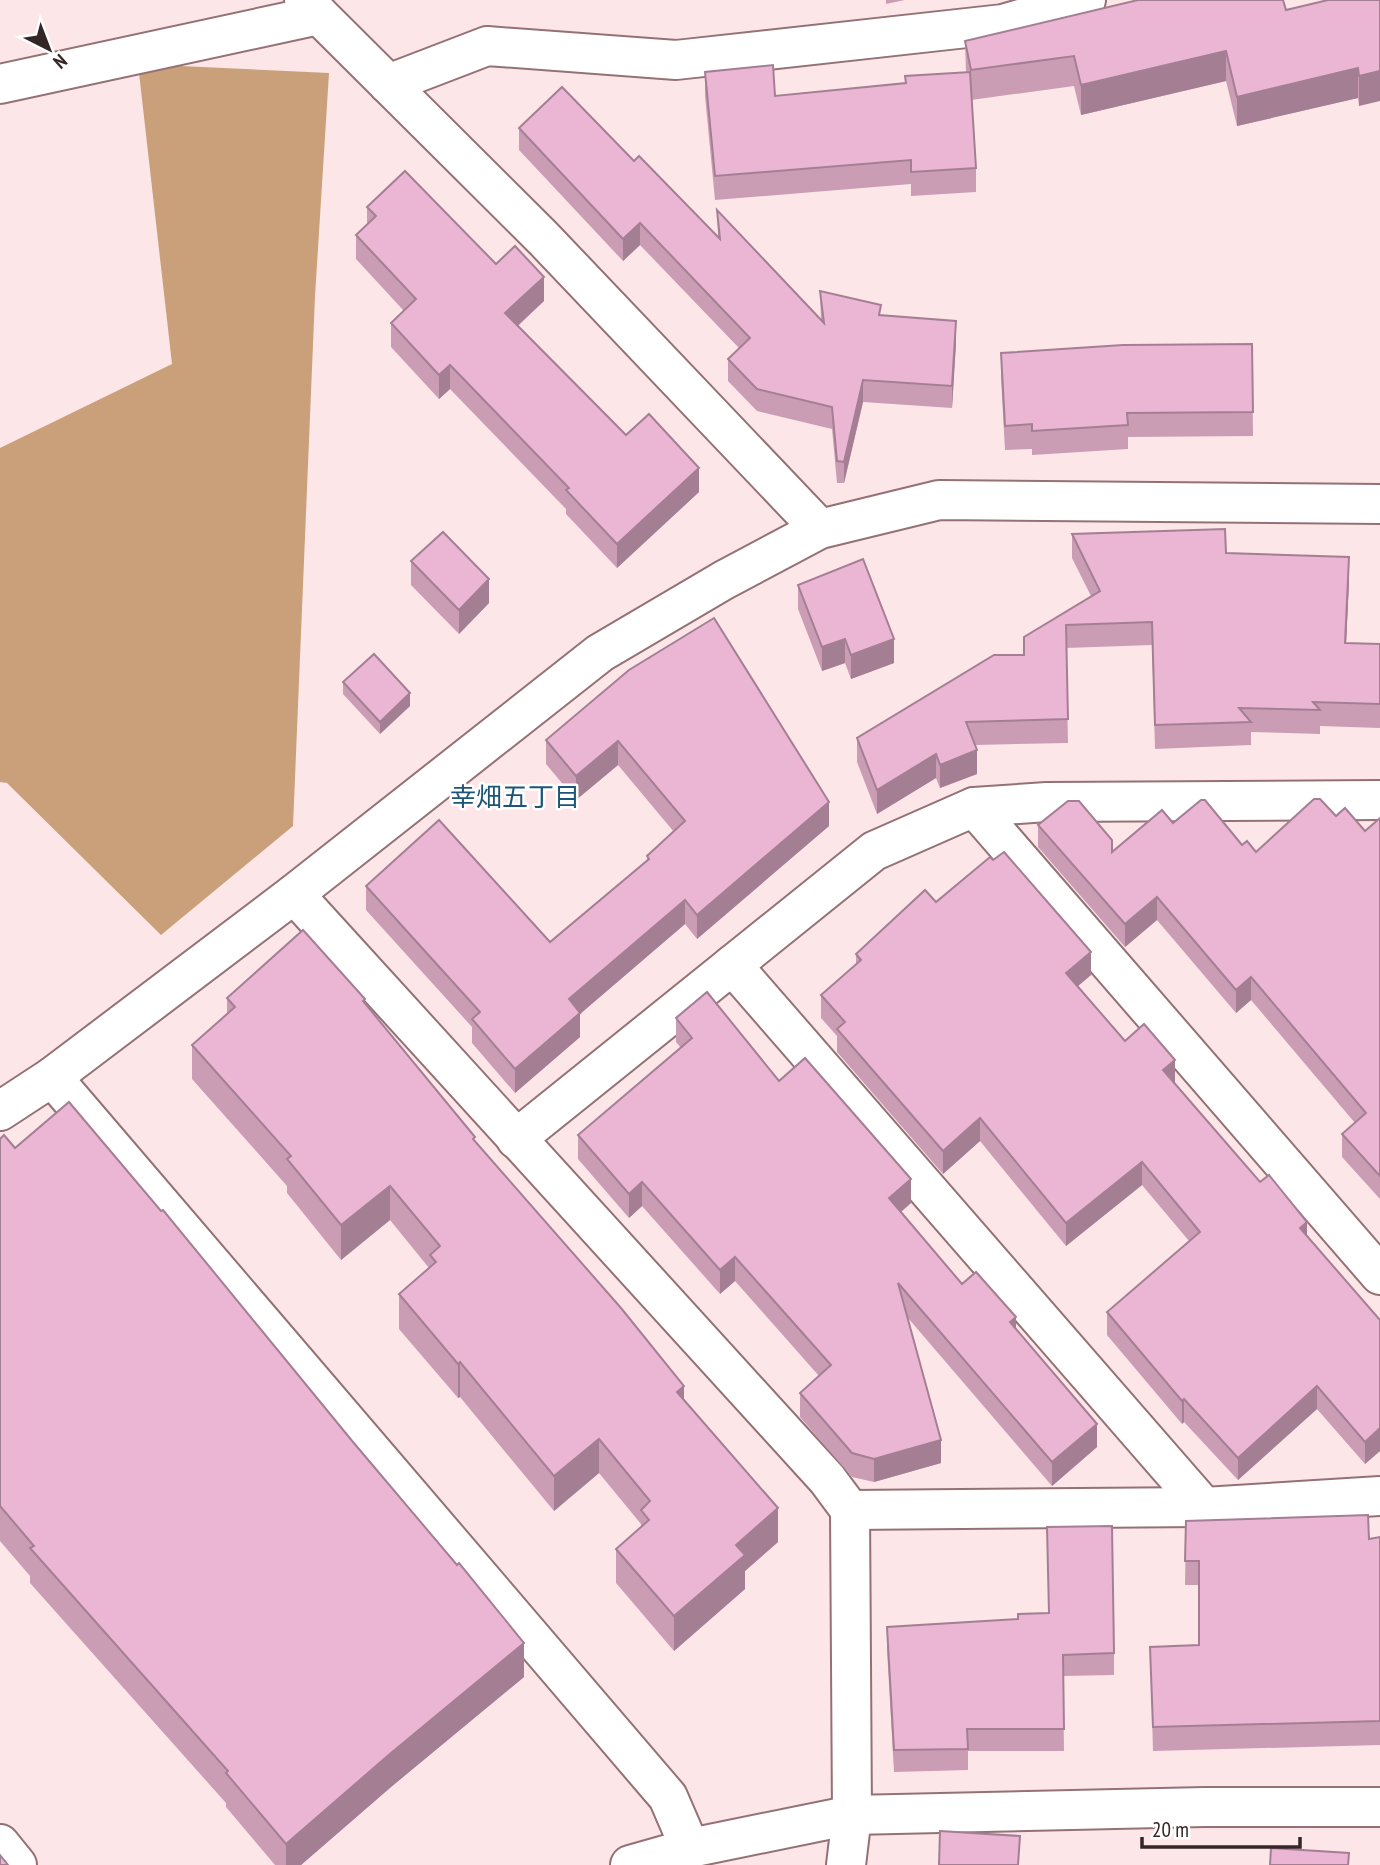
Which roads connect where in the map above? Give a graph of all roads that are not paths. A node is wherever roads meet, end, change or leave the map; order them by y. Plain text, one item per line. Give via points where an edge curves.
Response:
1 (1086, 0) edge
2 (315, 5) edge
3 (0, 84) edge
4 (388, 84) junction
5 (1380, 504) edge
6 (820, 529) junction
7 (1380, 800) edge
8 (974, 807) junction
9 (293, 894) junction
10 (732, 965) junction
11 (52, 1077) junction
12 (0, 1111) edge
13 (516, 1139) junction
14 (1380, 1275) edge
15 (1380, 1496) edge
16 (1204, 1507) junction
17 (850, 1510) junction
18 (1380, 1807) edge
19 (852, 1815) junction
20 (0, 1844) edge
21 (690, 1848) junction
22 (17, 1865) edge
23 (630, 1865) edge
24 (846, 1865) edge

1 - 4 street via 1003,24 676,60 487,46
2 - 3 street
2 - 4 street
4 - 6 street via 544,239
5 - 6 street via 939,500
6 - 9 street via 600,653
7 - 8 street via 1047,802
8 - 10 street via 874,851
8 - 14 street
9 - 11 street
9 - 13 street
10 - 13 street
10 - 16 street
11 - 12 street
11 - 21 street via 668,1797
13 - 17 street via 827,1479
15 - 16 street
16 - 17 street
17 - 19 street
18 - 19 street
19 - 21 street
19 - 24 street
20 - 22 street
21 - 23 street

